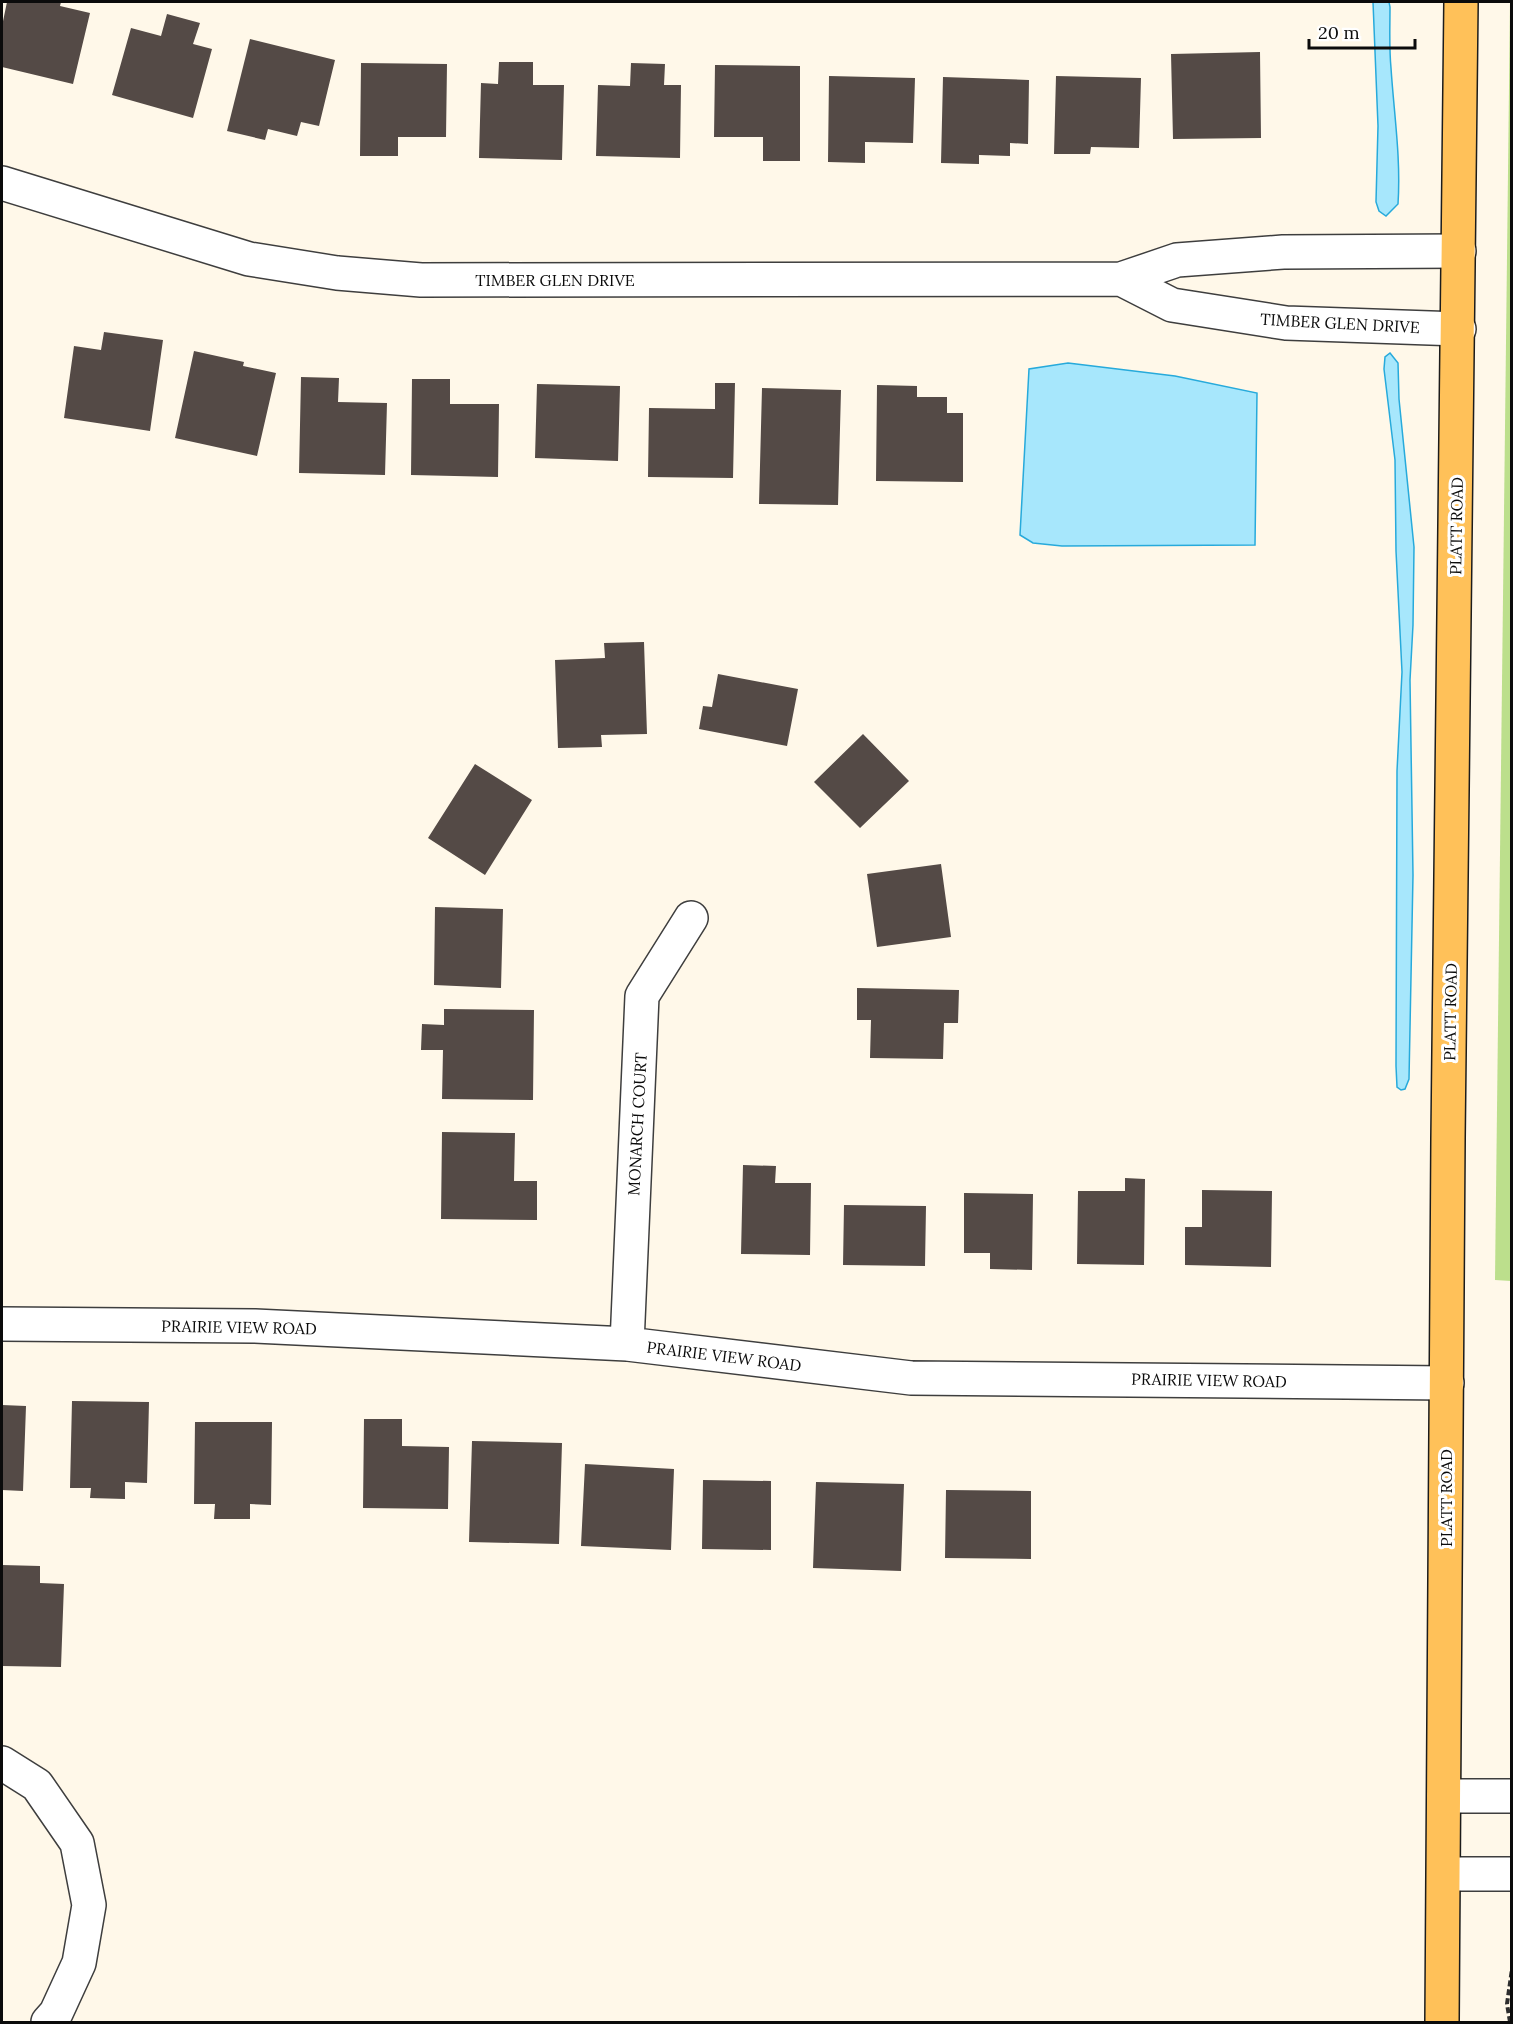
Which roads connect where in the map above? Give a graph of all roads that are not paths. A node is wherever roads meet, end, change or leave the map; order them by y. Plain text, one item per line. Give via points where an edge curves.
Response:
1 (1461, 2) edge
2 (2, 183) edge
3 (1459, 250) junction
4 (1121, 279) junction
5 (1459, 329) junction
6 (691, 918) dead end
7 (2, 1324) edge
8 (627, 1344) junction
9 (1447, 1383) junction
10 (2, 1763) edge
11 (1444, 1796) junction
12 (1512, 1796) edge
13 (1444, 1874) junction
14 (1512, 1874) edge
15 (48, 2022) edge
16 (1442, 2022) edge

1 - 3 main road, PLATT ROAD
2 - 4 street, TIMBER GLEN DRIVE via 249,259 337,273 421,280
3 - 4 street, TIMBER GLEN DRIVE via 1283,252 1177,260
3 - 5 main road, PLATT ROAD
4 - 5 street, TIMBER GLEN DRIVE via 1172,305 1286,323
5 - 9 main road, PLATT ROAD
6 - 8 street, MONARCH COURT via 642,996
7 - 8 street, PRAIRIE VIEW ROAD via 255,1326
8 - 9 street, PRAIRIE VIEW ROAD via 911,1378
9 - 11 main road, PLATT ROAD
10 - 15 street via 37,1785 76,1843 88,1905 80,1963 57,2013
11 - 12 street
11 - 13 main road, PLATT ROAD
13 - 14 street
13 - 16 main road, PLATT ROAD

